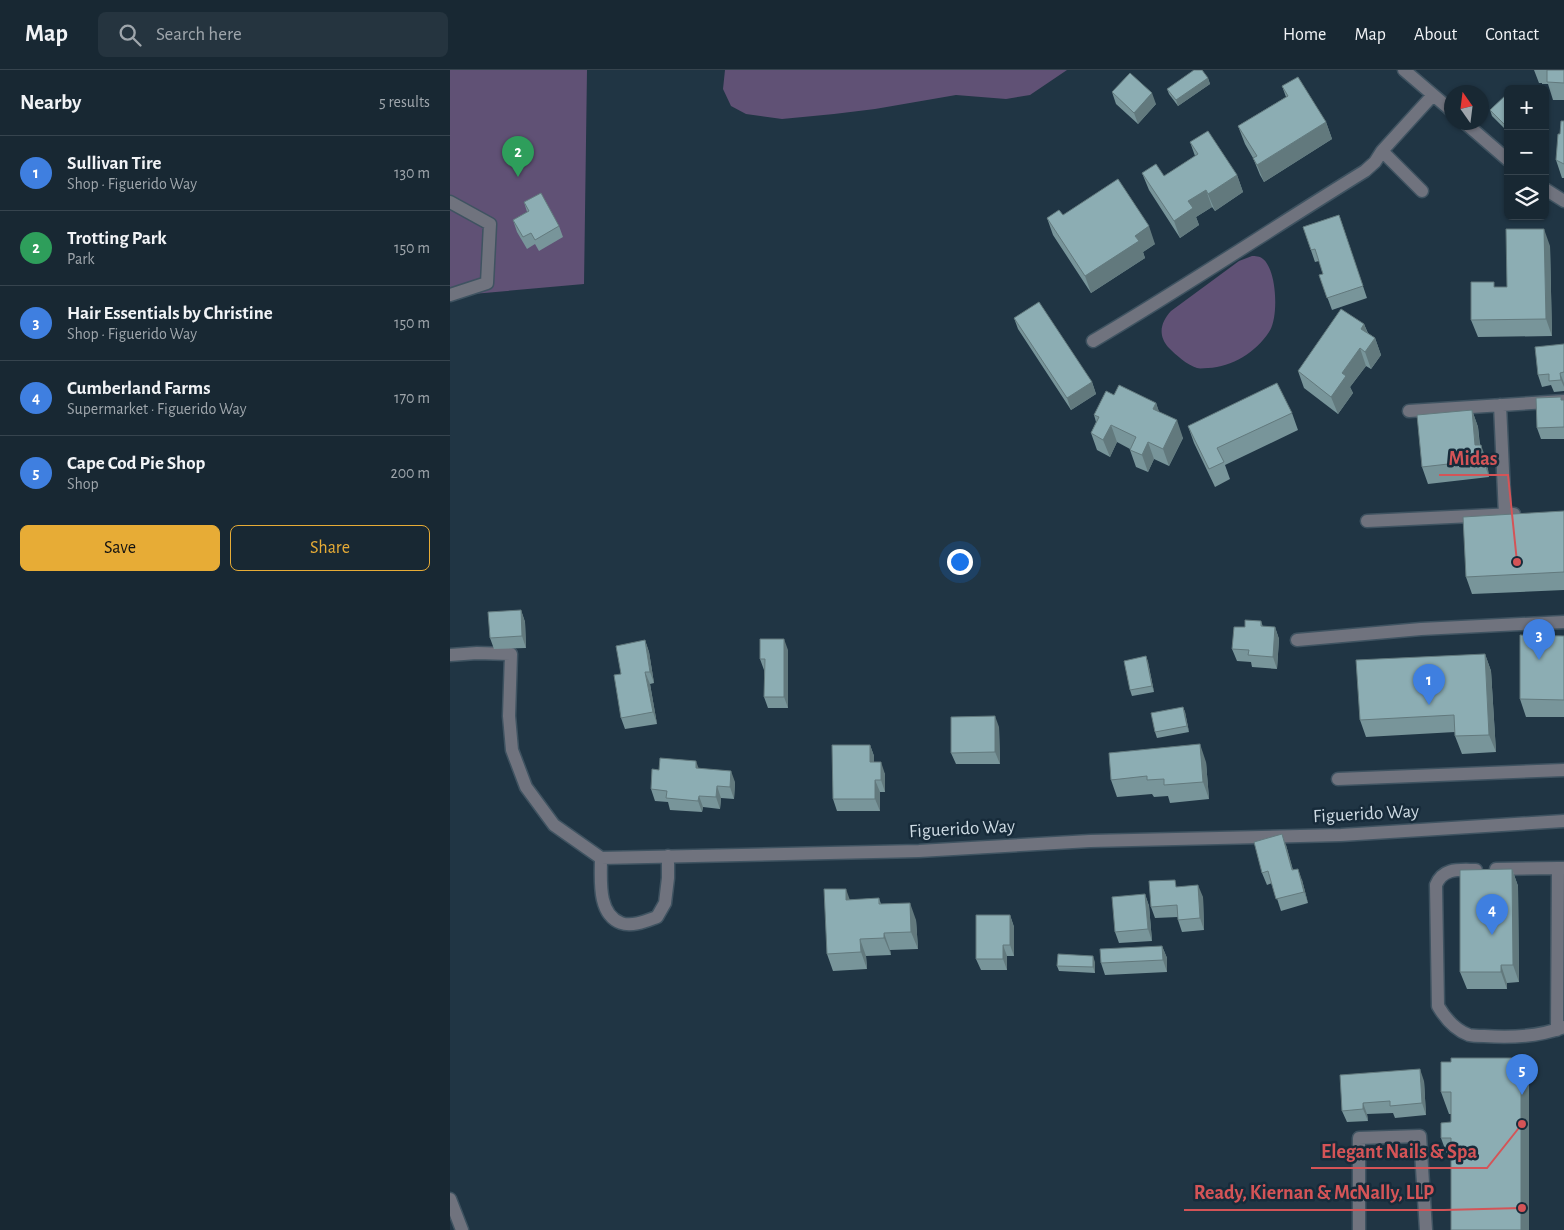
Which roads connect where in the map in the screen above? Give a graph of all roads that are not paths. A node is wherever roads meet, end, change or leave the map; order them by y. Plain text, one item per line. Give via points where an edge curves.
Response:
1 (1404, 70) edge
2 (1433, 95) junction
3 (1444, 104) edge
4 (1473, 130) edge
5 (1382, 151) junction
6 (1504, 157) edge
7 (1422, 191) dead end
8 (1549, 192) edge
9 (1564, 201) edge
10 (450, 202) edge
11 (450, 295) edge
12 (1093, 341) dead end
13 (1564, 401) edge
14 (1500, 405) junction
15 (1409, 410) dead end
16 (1525, 514) edge
17 (1506, 515) junction
18 (1367, 521) dead end
19 (1564, 622) edge
20 (1297, 640) dead end
21 (450, 655) edge
22 (1564, 770) edge
23 (1338, 779) dead end
24 (1564, 821) edge
25 (668, 856) junction
26 (600, 858) junction
27 (1561, 868) edge
28 (1561, 1029) edge
29 (450, 1199) edge
30 (462, 1230) edge
31 (1359, 1230) edge
32 (1426, 1230) edge

1 - 2 street
2 - 3 street
2 - 5 street
4 - 6 street
5 - 7 street
5 - 12 street via 1365,170
8 - 9 street
10 - 11 street via 490,224 487,283
13 - 14 street
14 - 15 street
14 - 17 street
16 - 17 street
17 - 18 street
19 - 20 street via 1421,629
21 - 26 street via 477,652 511,654 509,716 512,750 526,787 554,825
22 - 23 street
24 - 25 street, Figuerido Way via 1341,836 1090,840 919,851
25 - 26 street, Figuerido Way
25 - 26 street via 665,903 656,918 640,923 622,923 609,914 603,900
27 - 28 street
27 - 28 street via 1456,870 1447,872 1436,885 1438,1006 1444,1017 1469,1035 1505,1037
29 - 30 street
31 - 32 street via 1359,1138 1420,1136

